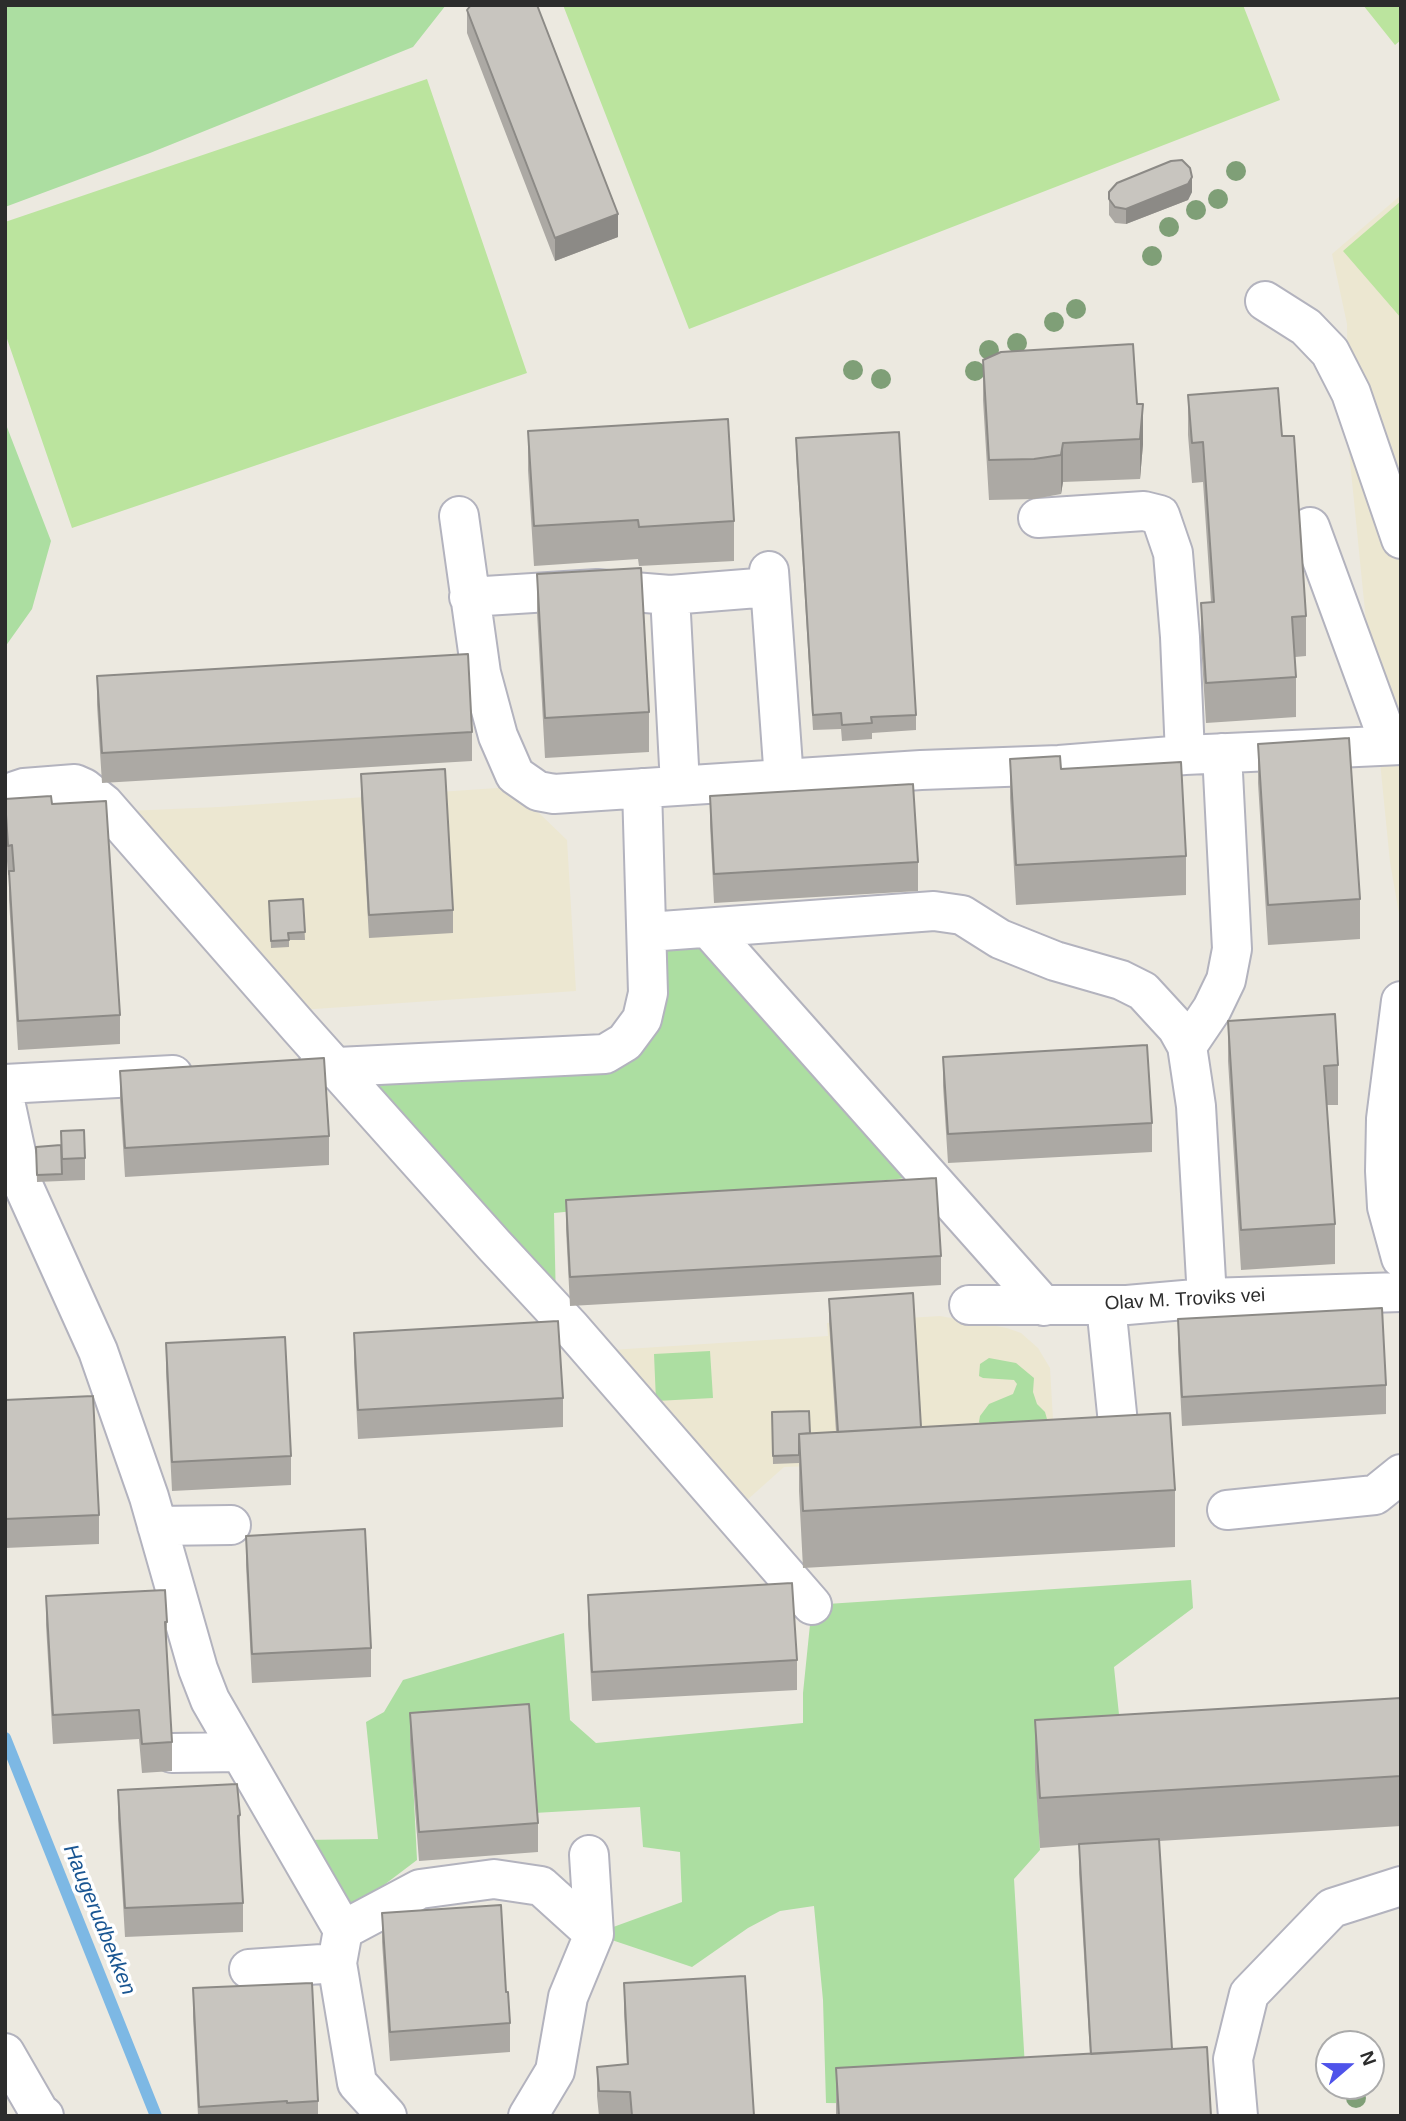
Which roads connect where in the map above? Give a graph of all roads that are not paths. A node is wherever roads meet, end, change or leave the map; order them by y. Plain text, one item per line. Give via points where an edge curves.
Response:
1 (1265, 301) dead end
2 (459, 516) dead end
3 (1038, 517) dead end
4 (1310, 527) dead end
5 (1401, 539) edge
6 (670, 594) junction
7 (469, 597) junction
8 (1395, 745) edge
9 (1222, 753) junction
10 (1185, 755) junction
11 (784, 780) junction
12 (680, 785) junction
13 (642, 788) junction
14 (5, 800) edge
15 (708, 928) junction
16 (648, 932) junction
17 (1401, 1001) edge
18 (1187, 1046) junction
19 (335, 1067) junction
20 (280, 1070) edge
21 (211, 1073) edge
22 (5, 1084) edge
23 (5, 1101) edge
24 (1401, 1258) edge
25 (1401, 1292) edge
26 (1207, 1298) junction
27 (969, 1305) dead end
28 (1106, 1305) junction
29 (1044, 1306) junction
30 (1121, 1453) edge
31 (1401, 1474) edge
32 (1227, 1510) dead end
33 (231, 1525) dead end
34 (157, 1526) junction
35 (812, 1605) dead end
36 (240, 1752) junction
37 (172, 1753) edge
38 (589, 1855) dead end
39 (1401, 1886) edge
40 (419, 1927) edge
41 (594, 1934) junction
42 (340, 1947) junction
43 (249, 1969) dead end
44 (5, 2053) edge
45 (38, 2114) edge
46 (387, 2116) edge
47 (528, 2116) edge
48 (1238, 2116) edge

1 - 5 street via 1306,327 1329,352 1351,393
2 - 7 street
3 - 10 street via 1144,511 1160,515 1173,553
4 - 8 street
6 - 7 street via 597,589
6 - 11 street via 769,579
6 - 12 street
7 - 13 street via 481,673 498,736 515,775 538,791 554,794
8 - 9 street
9 - 10 street
9 - 18 street via 1232,949 1226,980
10 - 11 street
11 - 12 street
12 - 13 street
13 - 16 street
14 - 19 street via 24,788 75,784 104,804
15 - 16 street
15 - 18 street via 934,912 962,915 1000,939 1143,991
15 - 29 street
16 - 19 street via 648,993 642,1019 625,1042 605,1054
17 - 24 street via 1386,1119 1385,1171 1387,1207
18 - 26 street via 1196,1106
19 - 20 street
19 - 35 street
21 - 22 street
23 - 34 street via 23,1185 98,1351
25 - 26 street, Olav M. Troviks vei
26 - 28 street, Olav M. Troviks vei
27 - 29 street, Olav M. Troviks vei
28 - 29 street, Olav M. Troviks vei
28 - 30 street
31 - 32 street via 1375,1495
33 - 34 street
34 - 36 street via 198,1669
36 - 37 street
36 - 42 street
38 - 41 street
39 - 48 street via 1332,1908 1249,1994 1233,2059
40 - 42 street
41 - 42 street via 541,1886 494,1879 420,1889
41 - 47 street via 568,1997 555,2071
42 - 43 street
42 - 46 street via 357,2082
44 - 45 street

